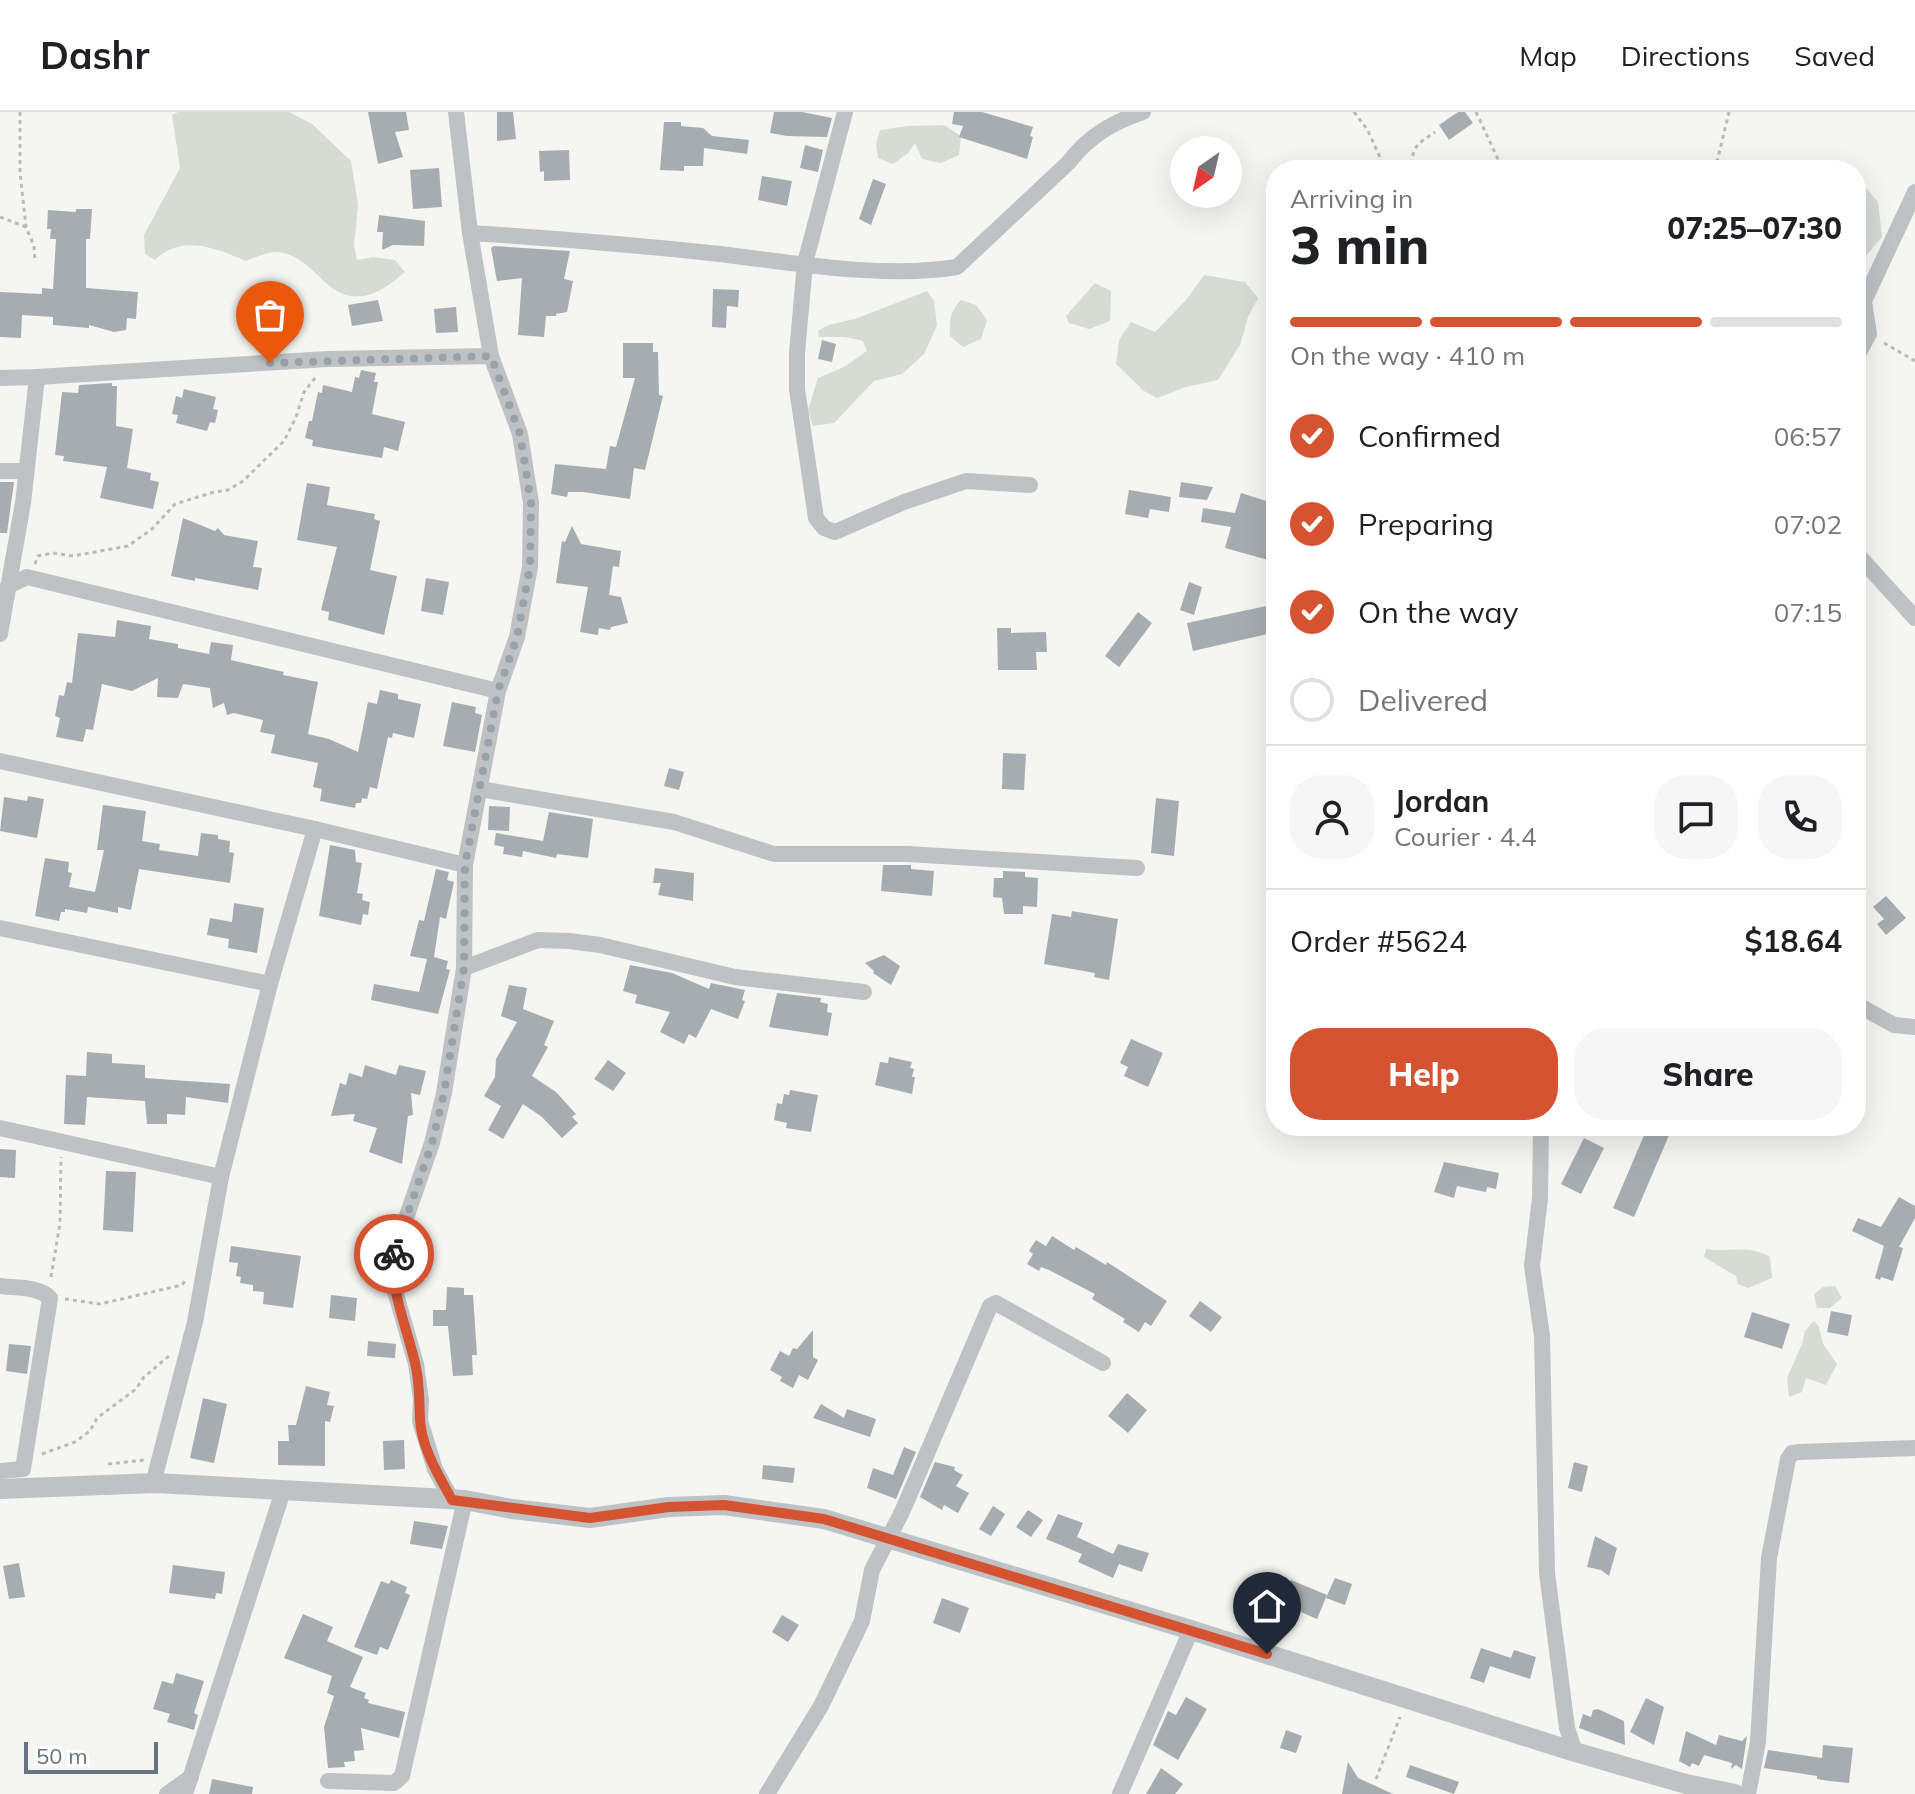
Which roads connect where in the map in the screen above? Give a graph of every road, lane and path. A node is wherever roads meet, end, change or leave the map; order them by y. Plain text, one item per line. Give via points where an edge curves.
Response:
1 (20, 112) edge
2 (456, 112) edge
3 (845, 112) edge
4 (1143, 112) edge
5 (1354, 112) edge
6 (1476, 112) edge
7 (1729, 112) edge
8 (1102, 120) edge
9 (1435, 132) dead end
10 (1381, 160) edge
11 (1412, 160) edge
12 (1498, 160) edge
13 (1717, 160) edge
14 (1915, 192) edge
15 (0, 217) edge
16 (26, 227) junction
17 (470, 233) junction
18 (35, 262) dead end
19 (805, 263) junction
20 (1866, 297) edge
21 (1866, 314) edge
22 (1869, 334) junction
23 (1866, 340) edge
24 (491, 356) junction
25 (328, 359) junction
26 (1915, 361) edge
27 (37, 377) junction
28 (0, 378) edge
29 (0, 471) edge
30 (26, 471) junction
31 (1030, 485) dead end
32 (1866, 564) edge
33 (27, 577) junction
34 (8, 586) junction
35 (1915, 618) edge
36 (0, 634) edge
37 (498, 691) junction
38 (0, 761) edge
39 (480, 789) junction
40 (315, 829) junction
41 (465, 865) junction
42 (1137, 868) dead end
43 (0, 928) edge
44 (464, 968) junction
45 (270, 984) junction
46 (864, 992) dead end
47 (1866, 1010) edge
48 (1915, 1027) edge
49 (0, 1128) edge
50 (1541, 1136) edge
51 (62, 1141) junction
52 (221, 1177) junction
53 (206, 1268) junction
54 (0, 1286) edge
55 (48, 1296) junction
56 (188, 1348) junction
57 (1103, 1363) dead end
58 (1915, 1448) edge
59 (26, 1458) junction
60 (0, 1471) edge
61 (156, 1483) junction
62 (0, 1489) edge
63 (283, 1491) junction
64 (459, 1500) junction
65 (886, 1538) junction
66 (1191, 1630) junction
67 (1406, 1698) junction
68 (1575, 1752) junction
69 (191, 1777) junction
70 (1376, 1779) dead end
71 (328, 1781) dead end
72 (167, 1794) edge
73 (185, 1794) edge
74 (767, 1794) edge
75 (1120, 1794) edge
76 (1735, 1794) edge
77 (1748, 1794) edge

1 - 16 path
2 - 17 street
3 - 19 street
4 - 8 street
5 - 10 path
6 - 12 path
7 - 13 path
8 - 19 street via 1068,163 957,267 859,270
9 - 11 path via 1419,143
14 - 20 street
15 - 16 path
16 - 18 path
17 - 19 street
17 - 24 street
19 - 31 street via 797,389 820,525 835,532 966,481
21 - 22 street
22 - 23 street
22 - 26 path
24 - 25 street
24 - 37 street via 520,434 531,503 530,567 517,637
25 - 27 street
25 - 33 path via 304,392 284,441 243,481 175,504 128,546 38,556
27 - 28 street
27 - 30 street
29 - 30 street
30 - 34 street
32 - 35 street
33 - 34 street
33 - 37 street
34 - 36 street
37 - 39 street
38 - 40 street
39 - 41 street
39 - 42 street via 674,822 774,854 908,854
40 - 41 street
40 - 45 street
41 - 44 street
43 - 45 street
44 - 46 street via 538,940 569,941 735,977
44 - 64 street via 432,1143 393,1256 395,1291 419,1385 420,1421 435,1469
45 - 52 street
47 - 48 street via 1894,1025
49 - 51 street
50 - 68 street via 1532,1266 1542,1336 1547,1573 1567,1728
51 - 52 street
51 - 55 path via 60,1223
52 - 53 street
53 - 55 path via 193,1268 182,1285 119,1302
53 - 56 street
54 - 55 street
55 - 59 street
56 - 59 path via 174,1351 75,1442
56 - 61 street
57 - 65 street via 996,1303 990,1306
58 - 77 street via 1799,1452 1788,1459 1769,1558 1758,1742
59 - 60 street via 23,1469
61 - 62 street
61 - 63 street
63 - 64 street
63 - 69 street
64 - 65 street via 590,1518 724,1505 824,1519
64 - 71 street via 402,1776 394,1783
65 - 66 street
65 - 74 street via 872,1570 862,1621 821,1706
66 - 67 street
66 - 75 street
67 - 68 street
67 - 70 path
68 - 76 street
69 - 72 street
69 - 73 street

